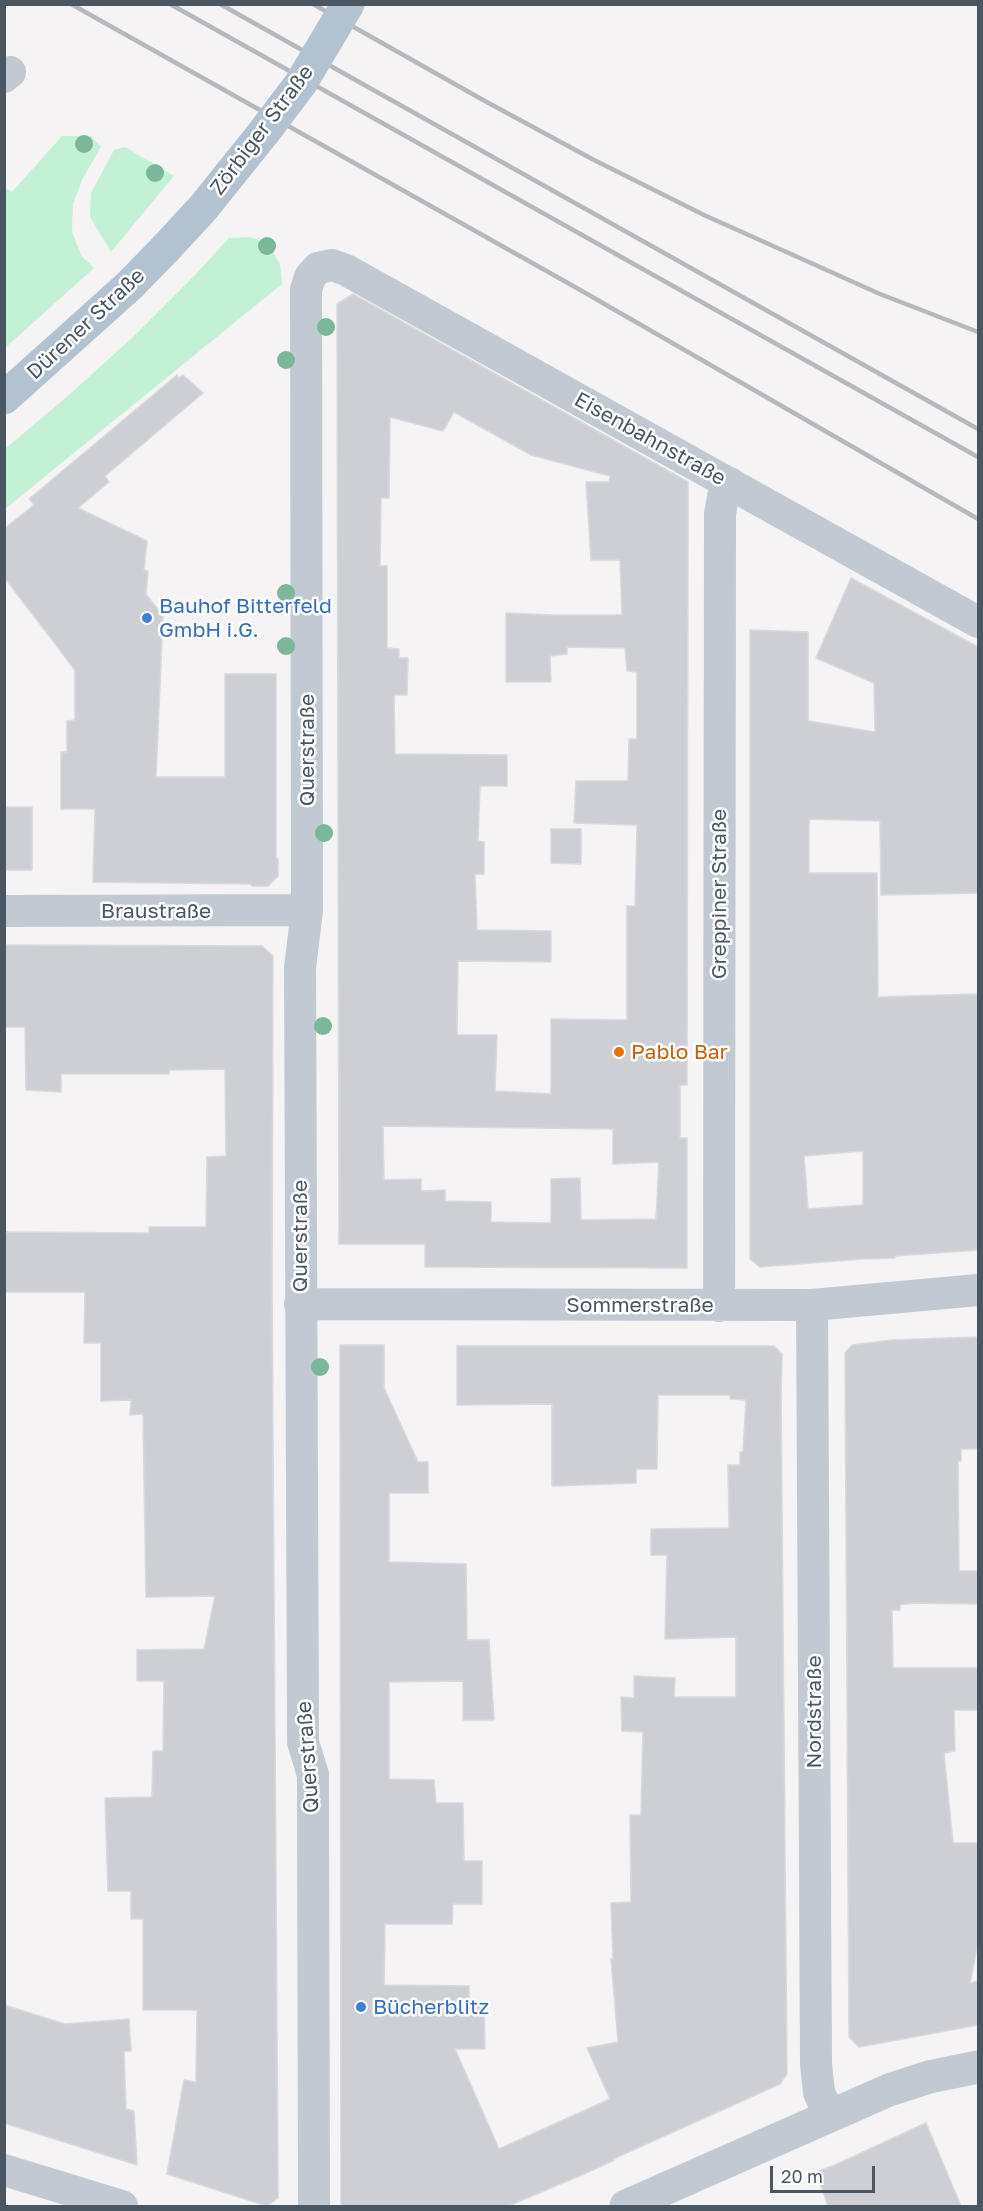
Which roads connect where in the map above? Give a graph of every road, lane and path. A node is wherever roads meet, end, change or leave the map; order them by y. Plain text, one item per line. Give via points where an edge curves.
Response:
1 (348, 4) edge
2 (166, 248) joint
3 (318, 268) joint
4 (4, 398) edge
5 (730, 483) junction
6 (978, 622) edge
7 (307, 910) junction
8 (4, 912) edge
9 (978, 1290) edge
10 (300, 1304) junction
11 (812, 1305) junction
12 (718, 1306) junction
13 (978, 2067) edge
14 (829, 2116) junction
15 (4, 2170) edge
16 (122, 2206) edge
17 (314, 2206) edge
18 (626, 2206) edge

1 - 2 main road, Zörbiger Straße, bridge via 301,83 203,208
2 - 4 main road, Dürener Straße via 122,293
3 - 5 street, Eisenbahnstraße via 332,265 346,270
3 - 7 street, Querstraße via 306,290
5 - 6 street, Eisenbahnstraße
5 - 12 street, Greppiner Straße via 720,514
7 - 8 street, Braustraße
7 - 10 street, Querstraße via 300,968
9 - 11 street, Sommerstraße
10 - 12 street, Sommerstraße
10 - 17 street, Querstraße via 303,1742 313,1775
11 - 12 street, Sommerstraße
11 - 14 street, Nordstraße via 816,2064 819,2092
13 - 14 street via 889,2090
14 - 18 street
15 - 16 street

